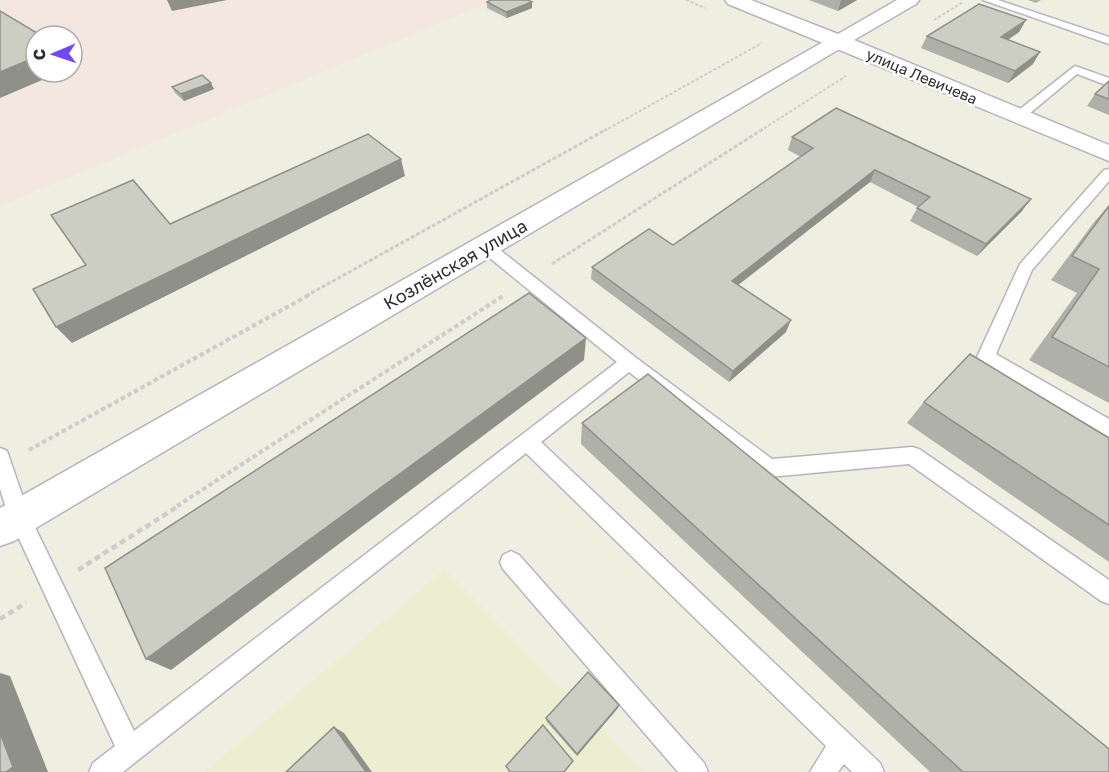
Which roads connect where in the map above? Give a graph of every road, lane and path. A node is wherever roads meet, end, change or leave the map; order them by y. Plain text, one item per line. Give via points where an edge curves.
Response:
1 (734, 0) edge
2 (910, 0) edge
3 (966, 0) edge
4 (988, 0) edge
5 (796, 24) junction
6 (929, 24) dead end
7 (839, 41) junction
8 (1109, 41) edge
9 (876, 57) junction
10 (1109, 82) edge
11 (1019, 116) junction
12 (1109, 154) edge
13 (1109, 173) edge
14 (486, 246) junction
15 (527, 280) junction
16 (629, 362) junction
17 (1109, 429) edge
18 (526, 440) junction
19 (1, 461) edge
20 (10, 522) edge
21 (511, 561) dead end
22 (53, 586) junction
23 (1109, 593) edge
24 (0, 619) edge
25 (842, 744) junction
26 (130, 750) junction
27 (102, 772) edge
28 (695, 772) edge
29 (823, 772) edge
30 (871, 772) edge

1 - 5 street, улица Левичева
2 - 7 street, Козлёнская улица
3 - 6 path
4 - 8 lane
5 - 7 street, улица Левичева
5 - 19 path
7 - 9 street, улица Левичева
7 - 14 street, Козлёнская улица
9 - 11 street, улица Левичева
9 - 15 path
10 - 11 lane via 1075,69
11 - 12 street, улица Левичева
13 - 17 lane via 1025,268 986,357
14 - 15 lane
14 - 20 street, Козлёнская улица
15 - 16 lane
15 - 22 path
16 - 18 lane
16 - 23 lane via 768,468 912,456
18 - 25 lane
18 - 26 lane
19 - 20 lane
20 - 22 lane
21 - 28 lane
22 - 24 path
22 - 26 lane
25 - 29 lane
25 - 30 lane
26 - 27 lane

